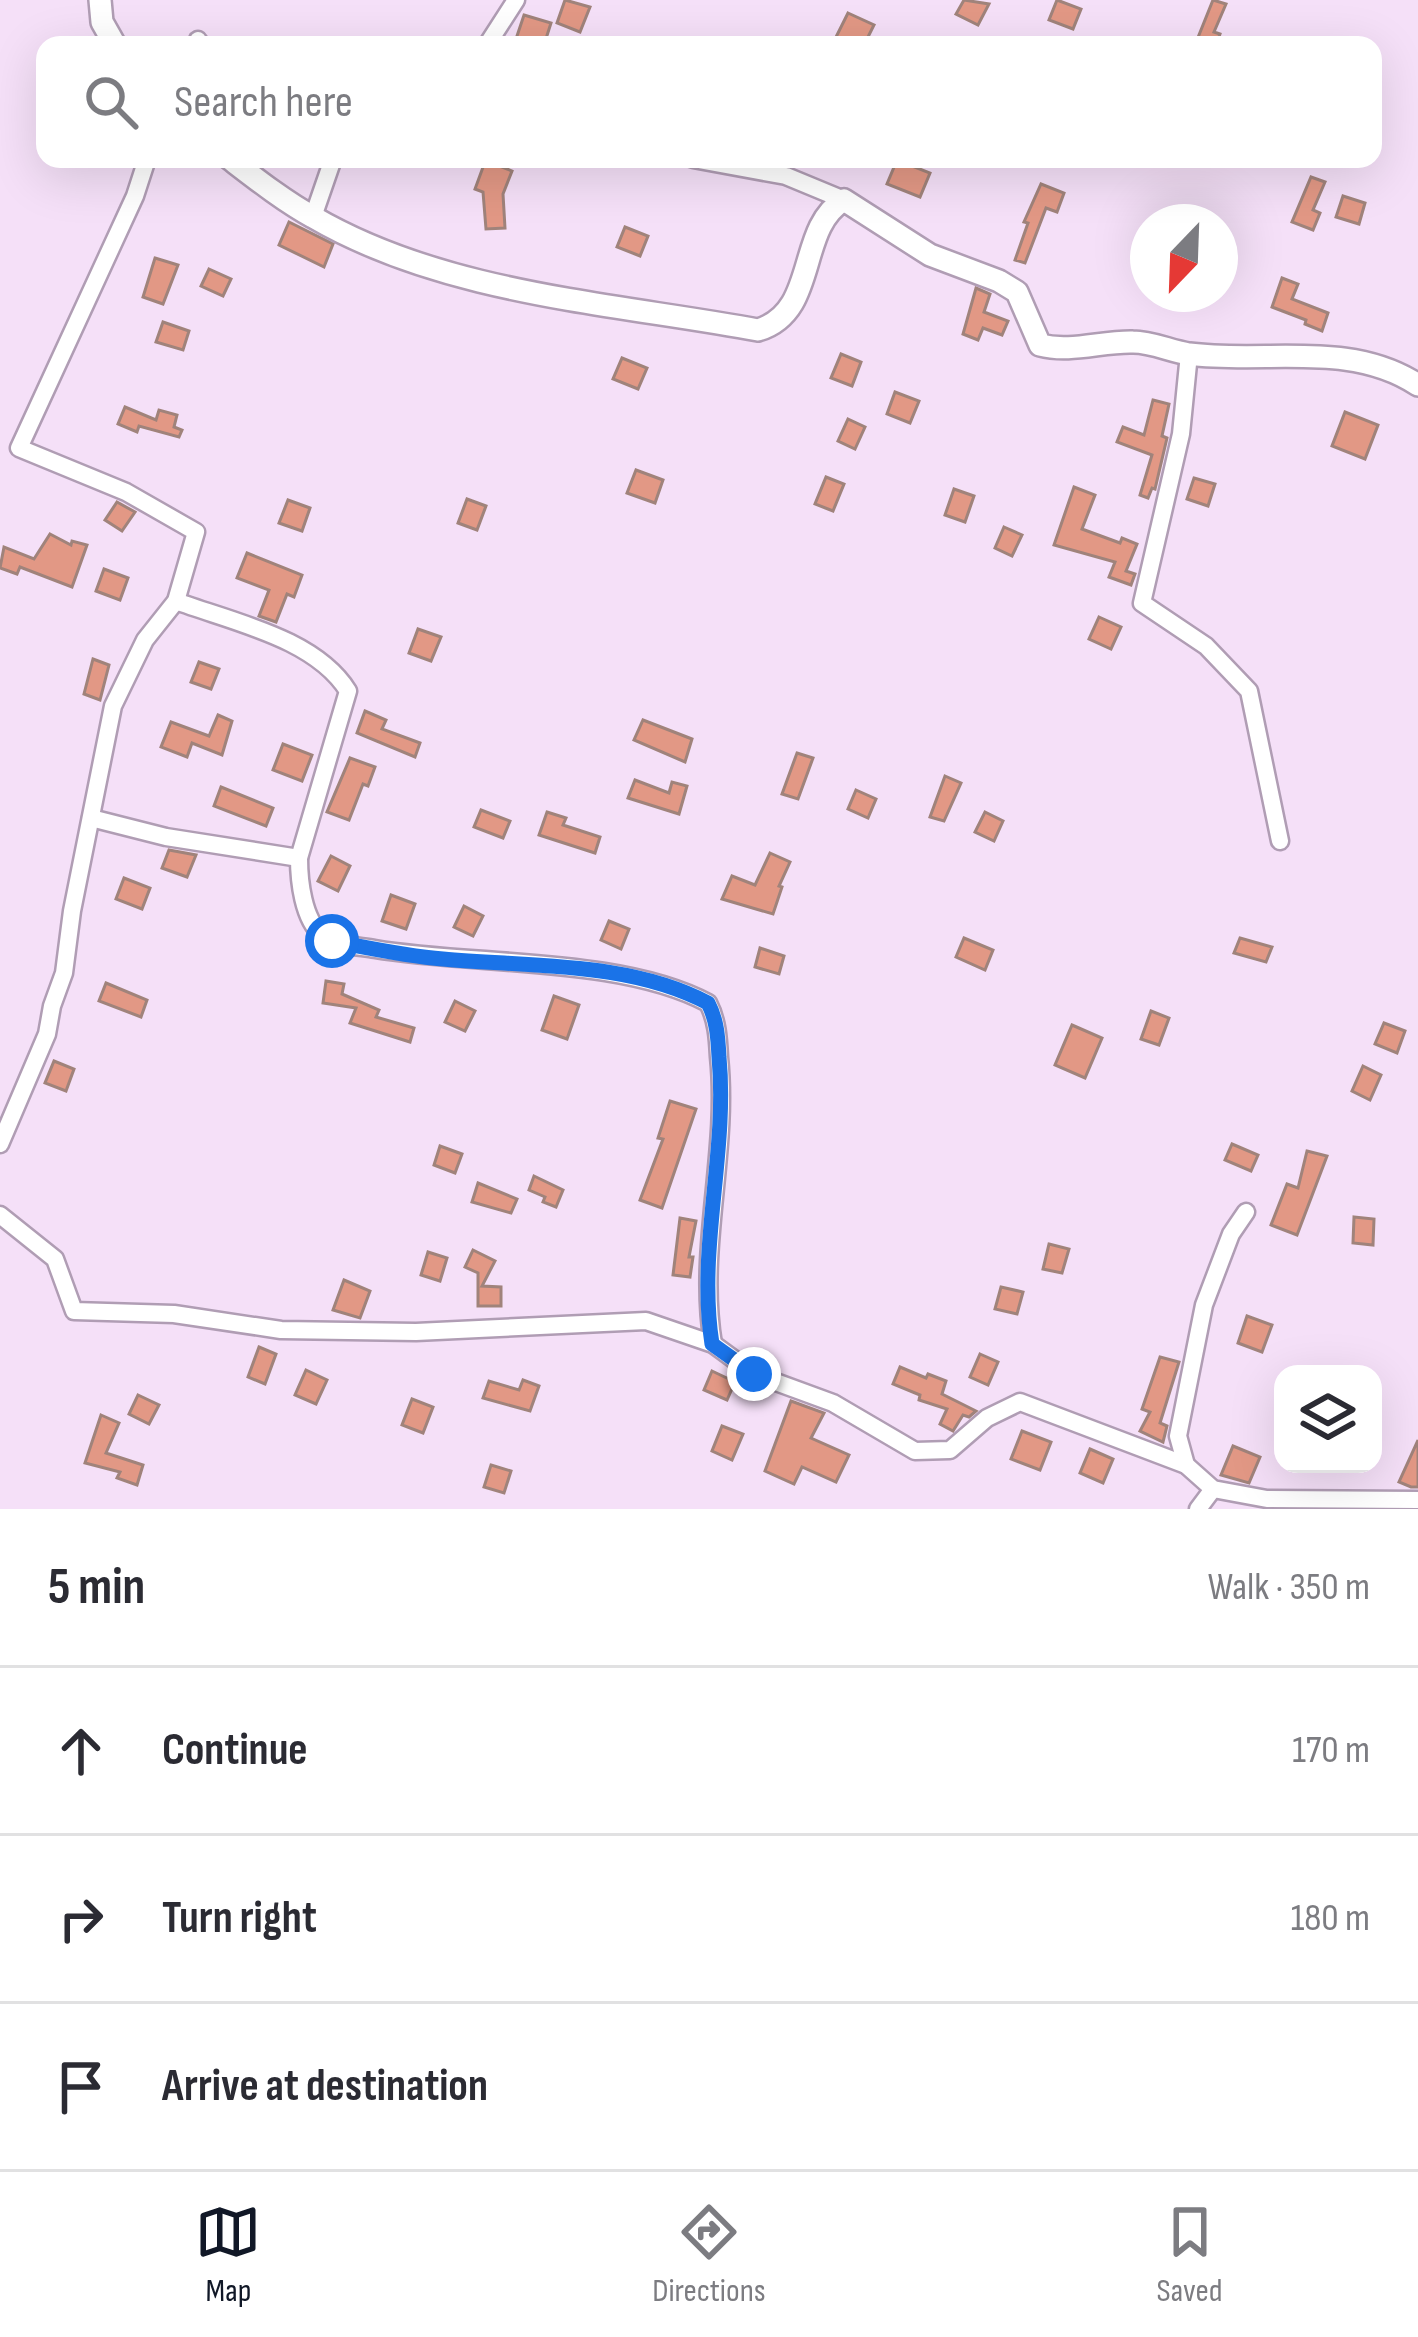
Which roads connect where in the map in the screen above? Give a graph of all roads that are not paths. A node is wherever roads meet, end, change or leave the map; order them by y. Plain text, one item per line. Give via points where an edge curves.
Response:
1 (100, 0) edge
2 (516, 0) edge
3 (111, 36) edge
4 (493, 36) edge
5 (144, 168) edge
6 (243, 168) edge
7 (330, 168) edge
8 (742, 168) edge
9 (844, 200) junction
10 (313, 218) junction
11 (1189, 354) junction
12 (1418, 385) edge
13 (176, 601) junction
14 (91, 818) junction
15 (1280, 841) dead end
16 (299, 858) junction
17 (0, 1144) edge
18 (1246, 1212) dead end
19 (0, 1215) edge
20 (712, 1344) junction
21 (1186, 1466) junction
22 (1213, 1489) junction
23 (1418, 1500) edge
24 (1198, 1509) edge

1 - 3 street
2 - 4 street
5 - 13 street via 19,448 126,492 196,532
6 - 10 street
7 - 10 street
8 - 9 street
9 - 10 street via 821,229 792,305 779,324 758,330 451,272
9 - 11 street via 930,255 1017,292 1040,345 1136,341
11 - 12 street via 1360,359
11 - 15 street via 1181,434 1142,602 1205,646 1249,691
13 - 14 street via 145,640 112,706
13 - 16 street via 294,645 336,672 348,691
14 - 16 street
14 - 17 street via 64,973
16 - 20 street via 299,885 318,933 332,941 600,973 672,986 708,1003 722,1132 708,1257
18 - 21 street via 1204,1305 1178,1436
19 - 20 street via 55,1259 74,1311 174,1314 281,1330 646,1321
20 - 21 street via 754,1374 832,1403 915,1451 950,1450 1020,1402
21 - 22 street
22 - 23 street via 1267,1499
22 - 24 street

